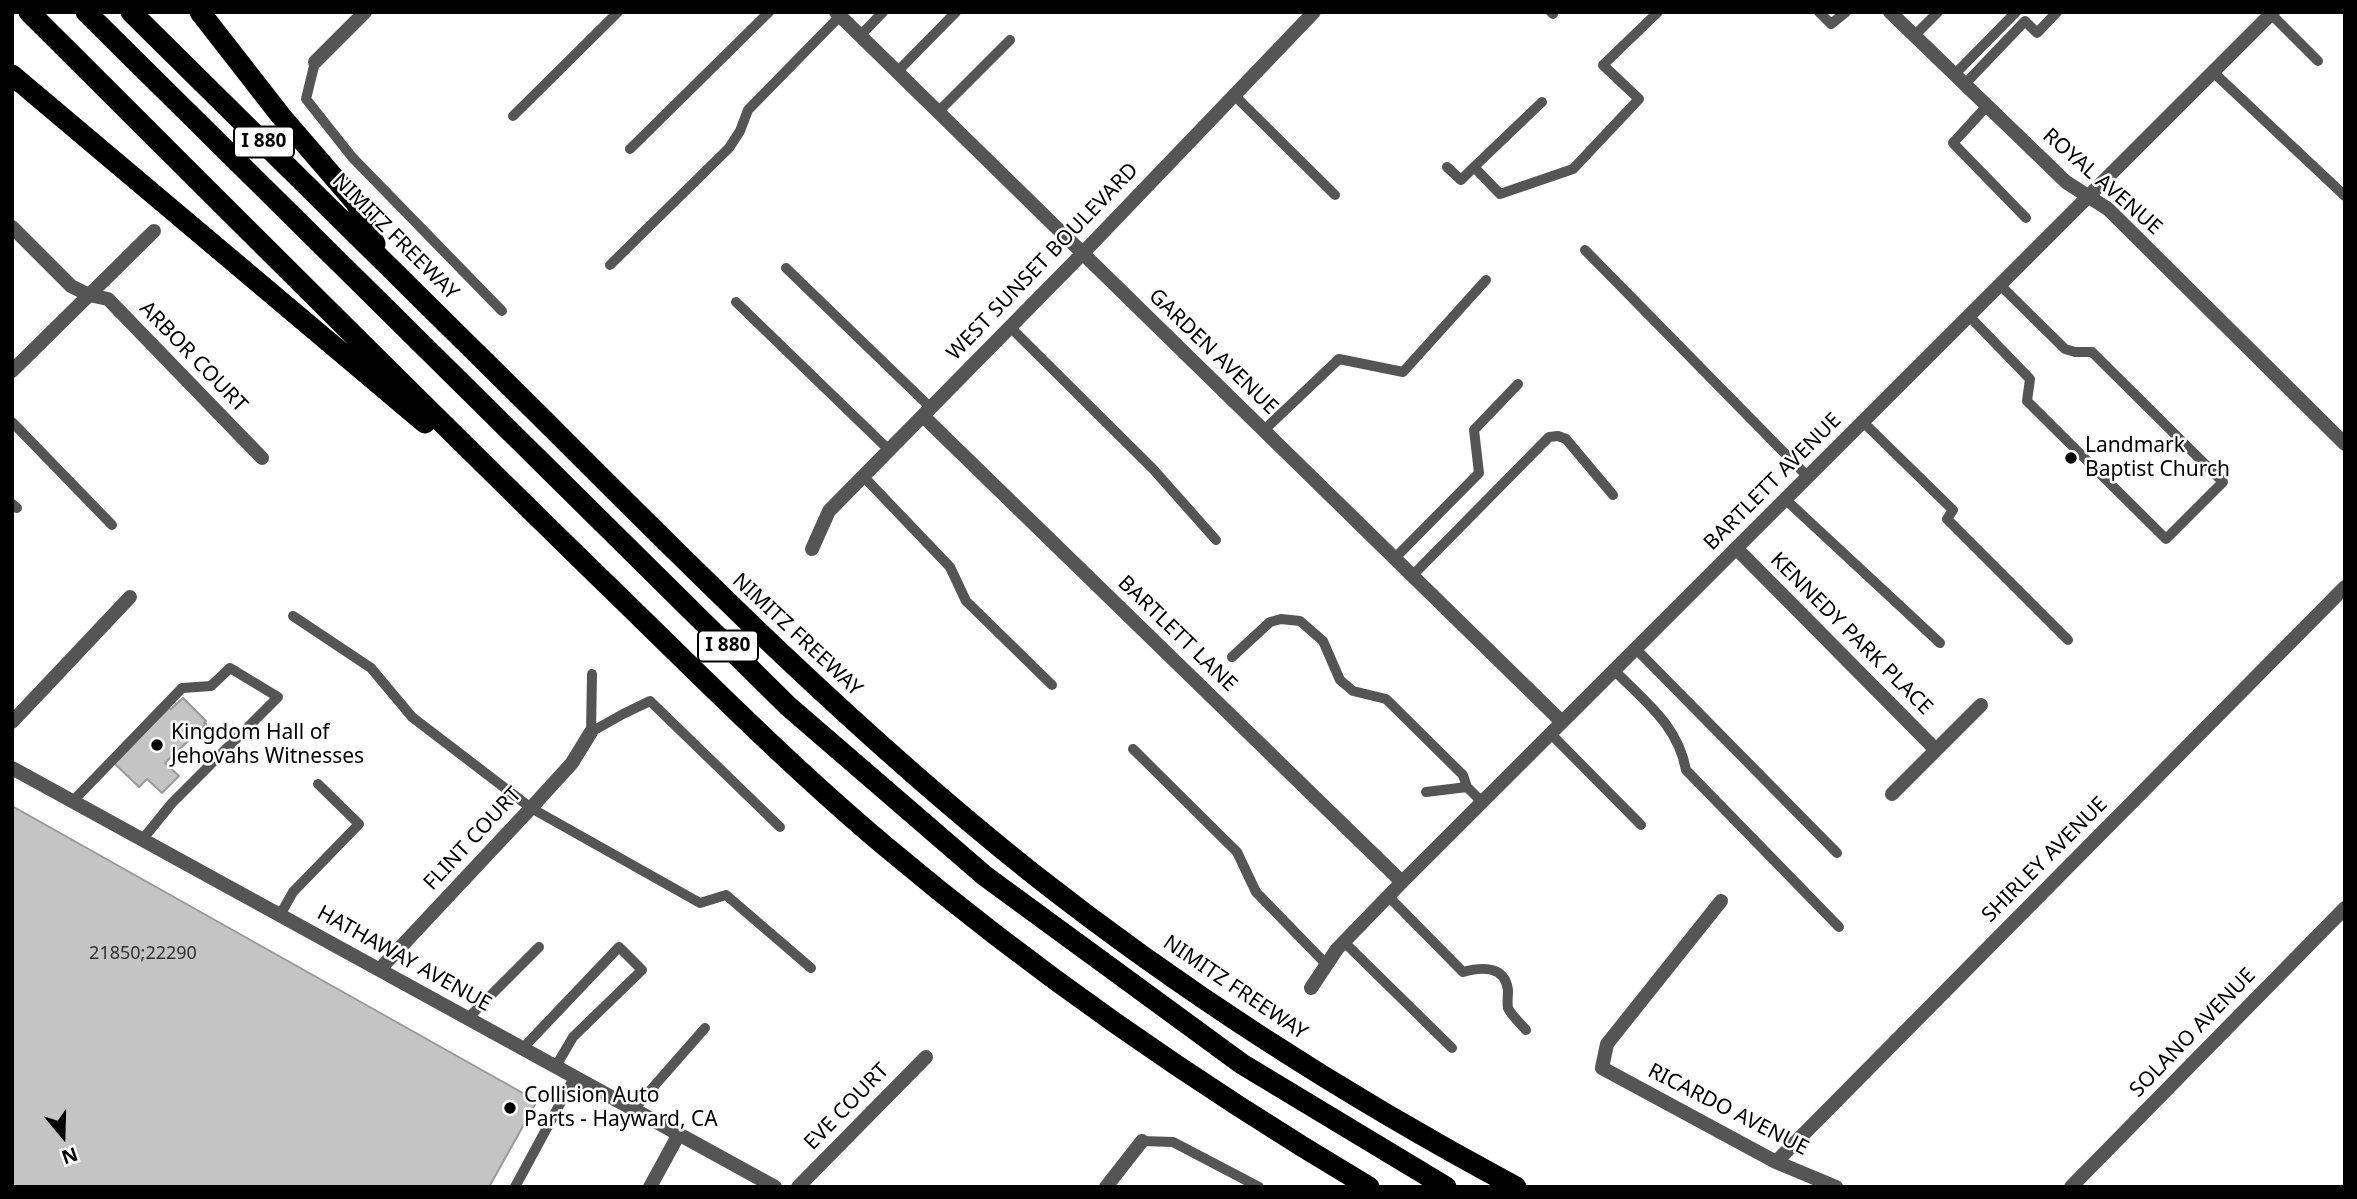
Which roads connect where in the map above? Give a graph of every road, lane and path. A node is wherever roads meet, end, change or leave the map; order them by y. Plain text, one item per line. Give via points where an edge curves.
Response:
1 (29, 12) edge
2 (86, 12) edge
3 (131, 12) edge
4 (200, 12) edge
5 (365, 12) edge
6 (618, 12) edge
7 (769, 12) edge
8 (883, 12) edge
9 (956, 12) edge
10 (1314, 12) edge
11 (1657, 12) edge
12 (1819, 12) edge
13 (1846, 12) edge
14 (1890, 12) edge
15 (1938, 12) edge
16 (2016, 12) edge
17 (2057, 12) edge
18 (2272, 13) edge
19 (838, 14) edge
20 (860, 36) junction
21 (1914, 36) junction
22 (1010, 40) dead end
23 (2318, 61) dead end
24 (315, 62) joint
25 (897, 72) junction
26 (2213, 72) junction
27 (12, 75) edge
28 (1959, 80) junction
29 (1233, 94) junction
30 (1542, 102) dead end
31 (1986, 107) junction
32 (938, 111) junction
33 (513, 116) dead end
34 (630, 149) dead end
35 (1447, 167) dead end
36 (1474, 167) junction
37 (1335, 195) dead end
38 (2345, 196) edge
39 (2089, 197) junction
40 (2026, 218) dead end
41 (12, 227) edge
42 (153, 231) dead end
43 (1584, 250) dead end
44 (1083, 253) junction
45 (382, 258) junction
46 (610, 265) dead end
47 (786, 268) dead end
48 (1486, 280) dead end
49 (2000, 285) junction
50 (89, 295) junction
51 (736, 302) dead end
52 (502, 311) dead end
53 (1969, 316) junction
54 (1010, 327) junction
55 (12, 371) edge
56 (1518, 384) dead end
57 (927, 412) junction
58 (12, 422) edge
59 (1863, 422) junction
60 (1263, 431) junction
61 (2345, 444) edge
62 (889, 450) junction
63 (261, 458) dead end
64 (863, 476) junction
65 (1808, 477) junction
66 (1613, 495) dead end
67 (1785, 499) junction
68 (543, 523) junction
69 (112, 525) dead end
70 (1216, 540) dead end
71 (1737, 548) junction
72 (813, 549) dead end
73 (1394, 559) junction
74 (1412, 576) junction
75 (2345, 587) edge
76 (130, 597) dead end
77 (293, 616) dead end
78 (2068, 640) dead end
79 (1940, 643) dead end
80 (1636, 649) junction
81 (1232, 657) dead end
82 (1614, 670) junction
83 (592, 674) dead end
84 (1052, 685) dead end
85 (1981, 705) dead end
86 (12, 722) edge
87 (1562, 722) junction
88 (591, 732) junction
89 (1550, 734) junction
90 (1133, 749) dead end
91 (1936, 750) junction
92 (12, 768) edge
93 (318, 784) dead end
94 (1467, 787) junction
95 (1426, 792) dead end
96 (1892, 794) dead end
97 (73, 801) junction
98 (1482, 802) junction
99 (531, 808) junction
100 (1641, 825) dead end
101 (780, 827) dead end
102 (142, 840) junction
103 (1836, 853) dead end
104 (1402, 882) junction
105 (1388, 896) junction
106 (1721, 901) dead end
107 (2345, 908) edge
108 (280, 915) junction
109 (1839, 927) dead end
110 (1343, 942) junction
111 (539, 947) dead end
112 (1327, 965) junction
113 (811, 968) dead end
114 (380, 969) junction
115 (1311, 988) dead end
116 (468, 1018) junction
117 (705, 1028) dead end
118 (1526, 1030) dead end
119 (523, 1048) junction
120 (1452, 1048) dead end
121 (926, 1057) dead end
122 (556, 1066) junction
123 (575, 1076) junction
124 (634, 1109) junction
125 (679, 1133) junction
126 (1142, 1141) joint
127 (1776, 1163) junction
128 (516, 1187) edge
129 (650, 1187) edge
130 (775, 1187) edge
131 (798, 1187) edge
132 (1106, 1187) edge
133 (1259, 1187) edge
134 (1369, 1187) edge
135 (1446, 1187) edge
136 (1516, 1187) edge
137 (1836, 1187) edge
138 (2071, 1187) edge

1 - 68 highway, I 880
2 - 135 highway, I 880 via 829,742 985,876 1231,1055
3 - 45 highway, NIMITZ FREEWAY / I 880
4 - 45 highway via 356,203
5 - 24 street
6 - 33 lane
7 - 34 lane
8 - 20 lane
9 - 25 lane
10 - 29 street, WEST SUNSET BOULEVARD
11 - 36 lane via 1603,65 1639,99 1573,169 1500,194
12 - 13 lane via 1831,24
14 - 21 street, ROYAL AVENUE
15 - 21 lane
16 - 28 lane
17 - 28 lane via 2037,33 2025,21
18 - 23 lane
18 - 26 street, BARTLETT AVENUE
19 - 20 street, GARDEN AVENUE
19 - 46 lane via 748,110 729,148
20 - 25 street, GARDEN AVENUE
21 - 28 street, ROYAL AVENUE
22 - 32 lane
24 - 52 lane via 306,99 352,157
25 - 32 street, GARDEN AVENUE
26 - 38 lane
26 - 39 street, BARTLETT AVENUE
27 - 68 highway
28 - 31 street, ROYAL AVENUE
29 - 37 lane
29 - 44 street, WEST SUNSET BOULEVARD
30 - 36 lane
31 - 39 street, ROYAL AVENUE via 2066,182
31 - 40 lane via 1953,143
32 - 44 street, GARDEN AVENUE
35 - 36 lane via 1461,180
39 - 49 street, BARTLETT AVENUE
39 - 61 street, ROYAL AVENUE via 2108,209
41 - 50 street, ARBOR COURT via 71,286
42 - 50 street
43 - 65 lane
44 - 54 street, WEST SUNSET BOULEVARD
44 - 60 street, GARDEN AVENUE
45 - 136 highway, NIMITZ FREEWAY / I 880 via 745,621 929,788 1034,874 1231,1018 1416,1132
47 - 57 lane
48 - 60 lane via 1403,372 1339,359
49 - 53 street, BARTLETT AVENUE
49 - 53 lane via 2065,349 2092,352 2223,482 2166,539 2027,401 2030,379
50 - 55 street
50 - 63 street, ARBOR COURT via 108,299
51 - 62 lane
53 - 59 street, BARTLETT AVENUE
54 - 57 street, WEST SUNSET BOULEVARD
54 - 70 lane via 1153,469
56 - 73 lane via 1474,430 1479,473
57 - 62 street, WEST SUNSET BOULEVARD
57 - 104 street, BARTLETT LANE
58 - 69 lane
59 - 65 street, BARTLETT AVENUE
59 - 78 lane via 1953,510 1947,519
60 - 73 street, GARDEN AVENUE
62 - 64 street, WEST SUNSET BOULEVARD
64 - 72 street, WEST SUNSET BOULEVARD via 829,511
64 - 84 lane via 950,567 966,601
65 - 67 street, BARTLETT AVENUE
66 - 74 lane via 1566,439 1549,437
67 - 71 street, BARTLETT AVENUE
67 - 79 lane
68 - 134 highway, I 880 via 793,764 976,920 1187,1073
71 - 80 street, BARTLETT AVENUE
71 - 91 street, KENNEDY PARK PLACE
73 - 74 street, GARDEN AVENUE
74 - 87 street, GARDEN AVENUE
75 - 127 street, SHIRLEY AVENUE
76 - 86 street
77 - 99 lane via 371,668 412,717
80 - 82 street, BARTLETT AVENUE
80 - 103 lane
81 - 94 lane via 1270,622 1300,621 1323,641 1340,680 1353,691 1386,699 1463,775
82 - 87 street, BARTLETT AVENUE
82 - 109 lane via 1667,725 1677,739 1686,769
83 - 88 lane
85 - 91 street
87 - 89 street, BARTLETT AVENUE
88 - 99 street, FLINT COURT via 572,763
88 - 101 lane via 650,701
89 - 98 street, BARTLETT AVENUE
89 - 100 lane
90 - 112 lane via 1237,852 1255,892
91 - 96 street
92 - 97 street, HATHAWAY AVENUE
93 - 108 lane via 359,824 293,892
94 - 95 lane
94 - 98 lane
97 - 102 street, HATHAWAY AVENUE
97 - 102 lane via 182,688 211,686 230,668 278,697 172,803
98 - 104 street, BARTLETT AVENUE
99 - 113 lane via 700,903 726,895
99 - 114 street, FLINT COURT
102 - 108 street, HATHAWAY AVENUE
104 - 105 street, BARTLETT AVENUE
105 - 110 street, BARTLETT AVENUE
105 - 118 lane via 1463,972 1492,969 1508,986 1508,1008
106 - 127 street, RICARDO AVENUE via 1606,1044 1602,1068
107 - 138 street, SOLANO AVENUE
108 - 114 street, HATHAWAY AVENUE
110 - 112 street, BARTLETT AVENUE
110 - 120 lane
111 - 116 lane
112 - 115 street, BARTLETT AVENUE
114 - 116 street, HATHAWAY AVENUE
116 - 119 street, HATHAWAY AVENUE
117 - 124 lane
119 - 122 street, HATHAWAY AVENUE
119 - 122 lane via 620,947 642,970 573,1037
121 - 131 street, EVE COURT
122 - 123 street, HATHAWAY AVENUE
123 - 124 street, HATHAWAY AVENUE
123 - 128 lane
124 - 125 street, HATHAWAY AVENUE
125 - 129 street
125 - 130 street, HATHAWAY AVENUE
126 - 132 street
126 - 133 lane via 1173,1142
127 - 137 street, RICARDO AVENUE

